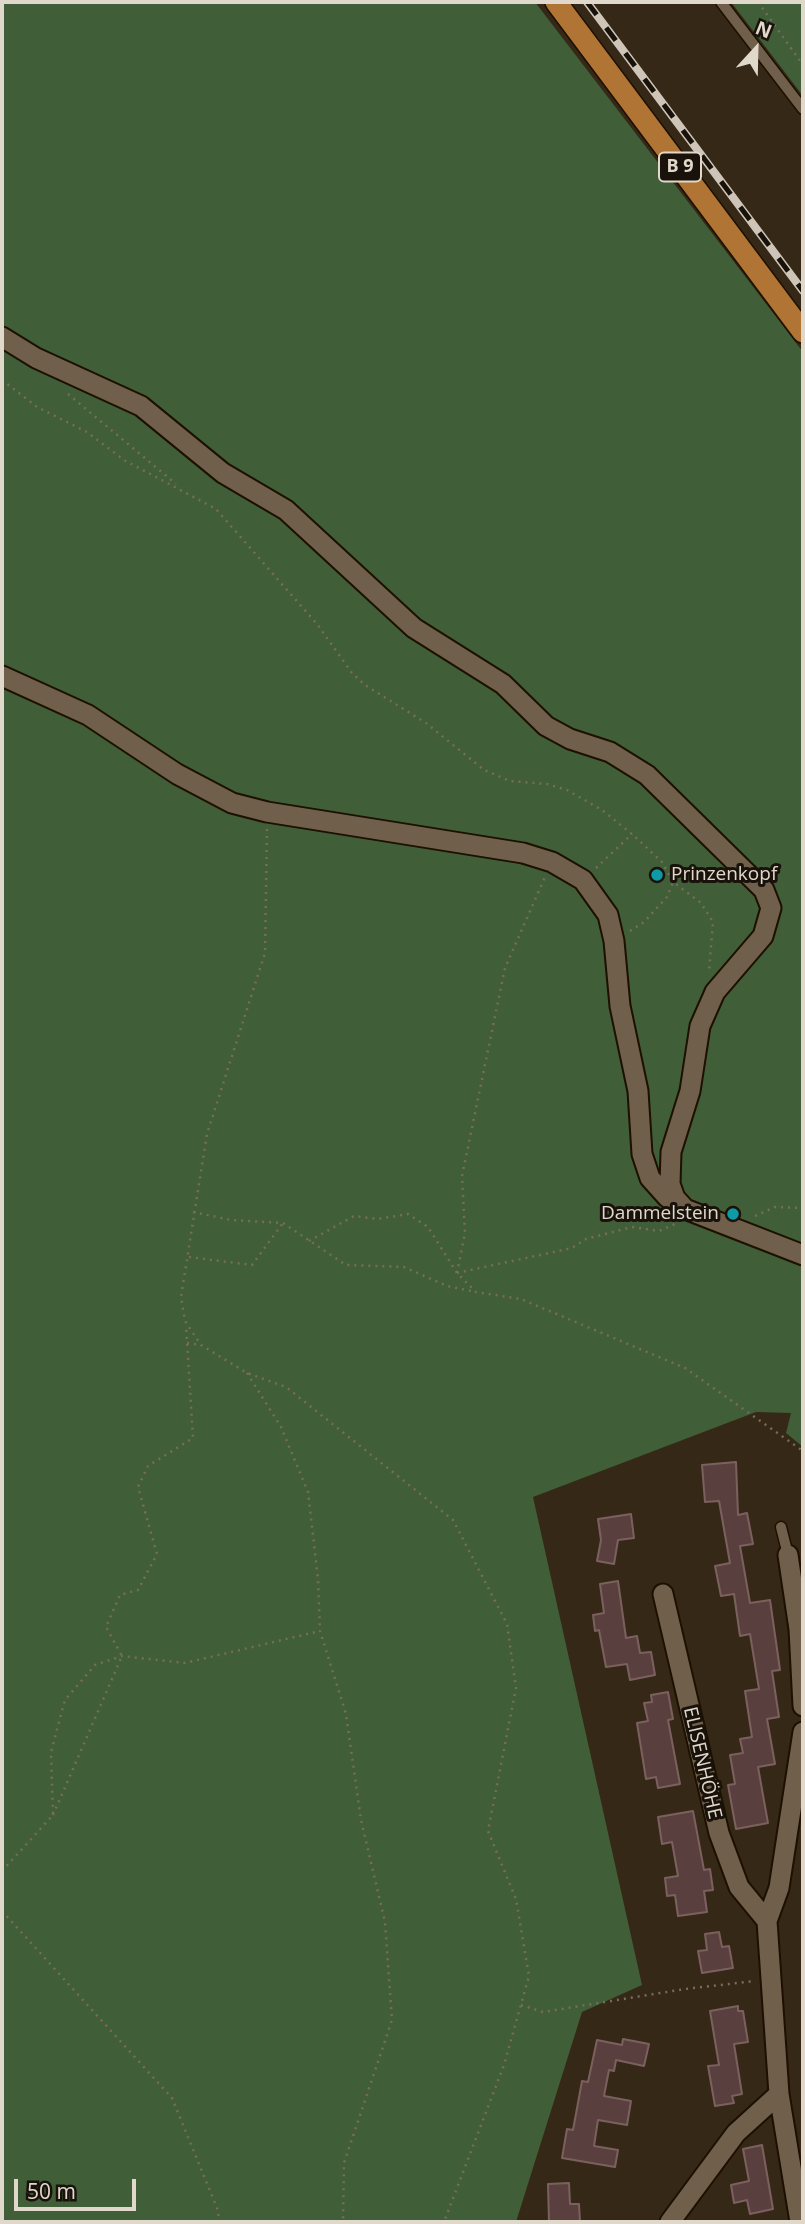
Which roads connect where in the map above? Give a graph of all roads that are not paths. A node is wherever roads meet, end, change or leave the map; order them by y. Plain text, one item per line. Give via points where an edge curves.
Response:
1 (556, 2) edge
2 (721, 2) edge
3 (803, 109) edge
4 (803, 332) edge
5 (2, 337) edge
6 (2, 676) edge
7 (691, 1212) junction
8 (803, 1255) edge
9 (781, 1527) dead end
10 (788, 1555) joint
11 (663, 1594) dead end
12 (803, 1706) edge
13 (803, 1732) edge
14 (767, 1921) junction
15 (779, 2094) junction
16 (670, 2222) edge
17 (800, 2222) edge

1 - 4 main road, B 9
2 - 3 lane
5 - 7 street via 36,358 141,405 217,469 303,523 426,638 503,684 546,726 624,759 662,789 764,890 771,908 763,936 715,992 700,1026 690,1091 671,1152 670,1184 675,1198
6 - 7 street via 88,715 213,794 267,812 505,850 552,862 583,880 608,915 614,941 645,1167 657,1189
7 - 8 street
9 - 10 lane
10 - 12 street via 799,1629
11 - 14 street, ELISENHÖHE via 719,1833 739,1887
13 - 14 street via 779,1888
14 - 15 street
15 - 16 street via 736,2133
15 - 17 street

